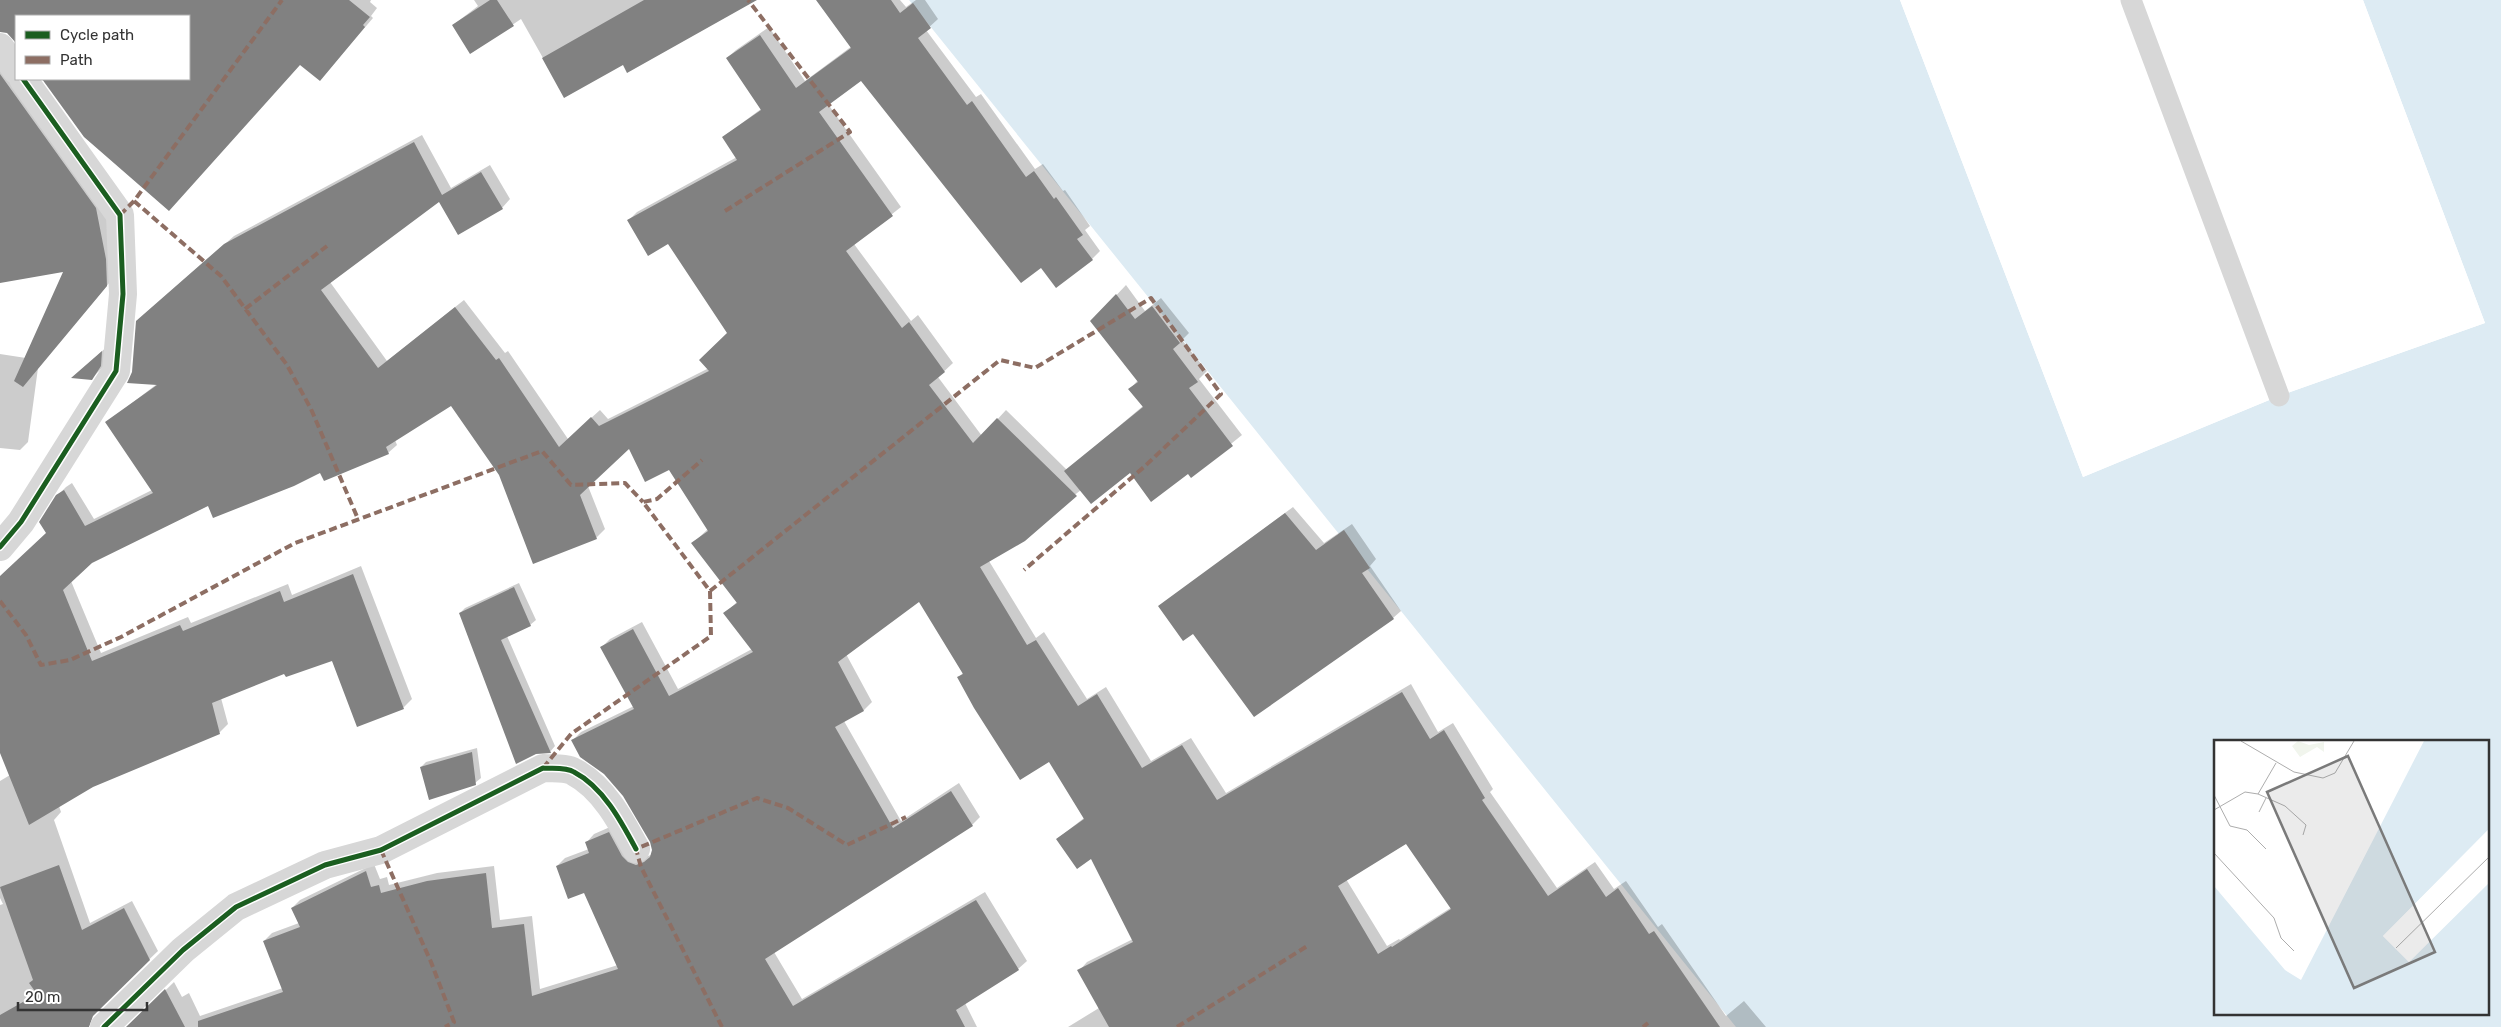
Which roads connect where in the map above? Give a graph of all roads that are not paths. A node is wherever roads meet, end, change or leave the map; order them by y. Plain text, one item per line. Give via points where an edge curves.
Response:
1 (2131, 0) edge
2 (0, 47) edge
3 (15, 69) edge
4 (24, 80) edge
5 (2279, 396) dead end
6 (0, 547) edge
7 (636, 849) dead end
8 (104, 1027) edge

1 - 5 lane
2 - 3 street
4 - 6 street via 120,215 123,294 116,371 21,522
7 - 8 street via 596,787 572,770 543,768 381,850 325,865 236,907 183,950

